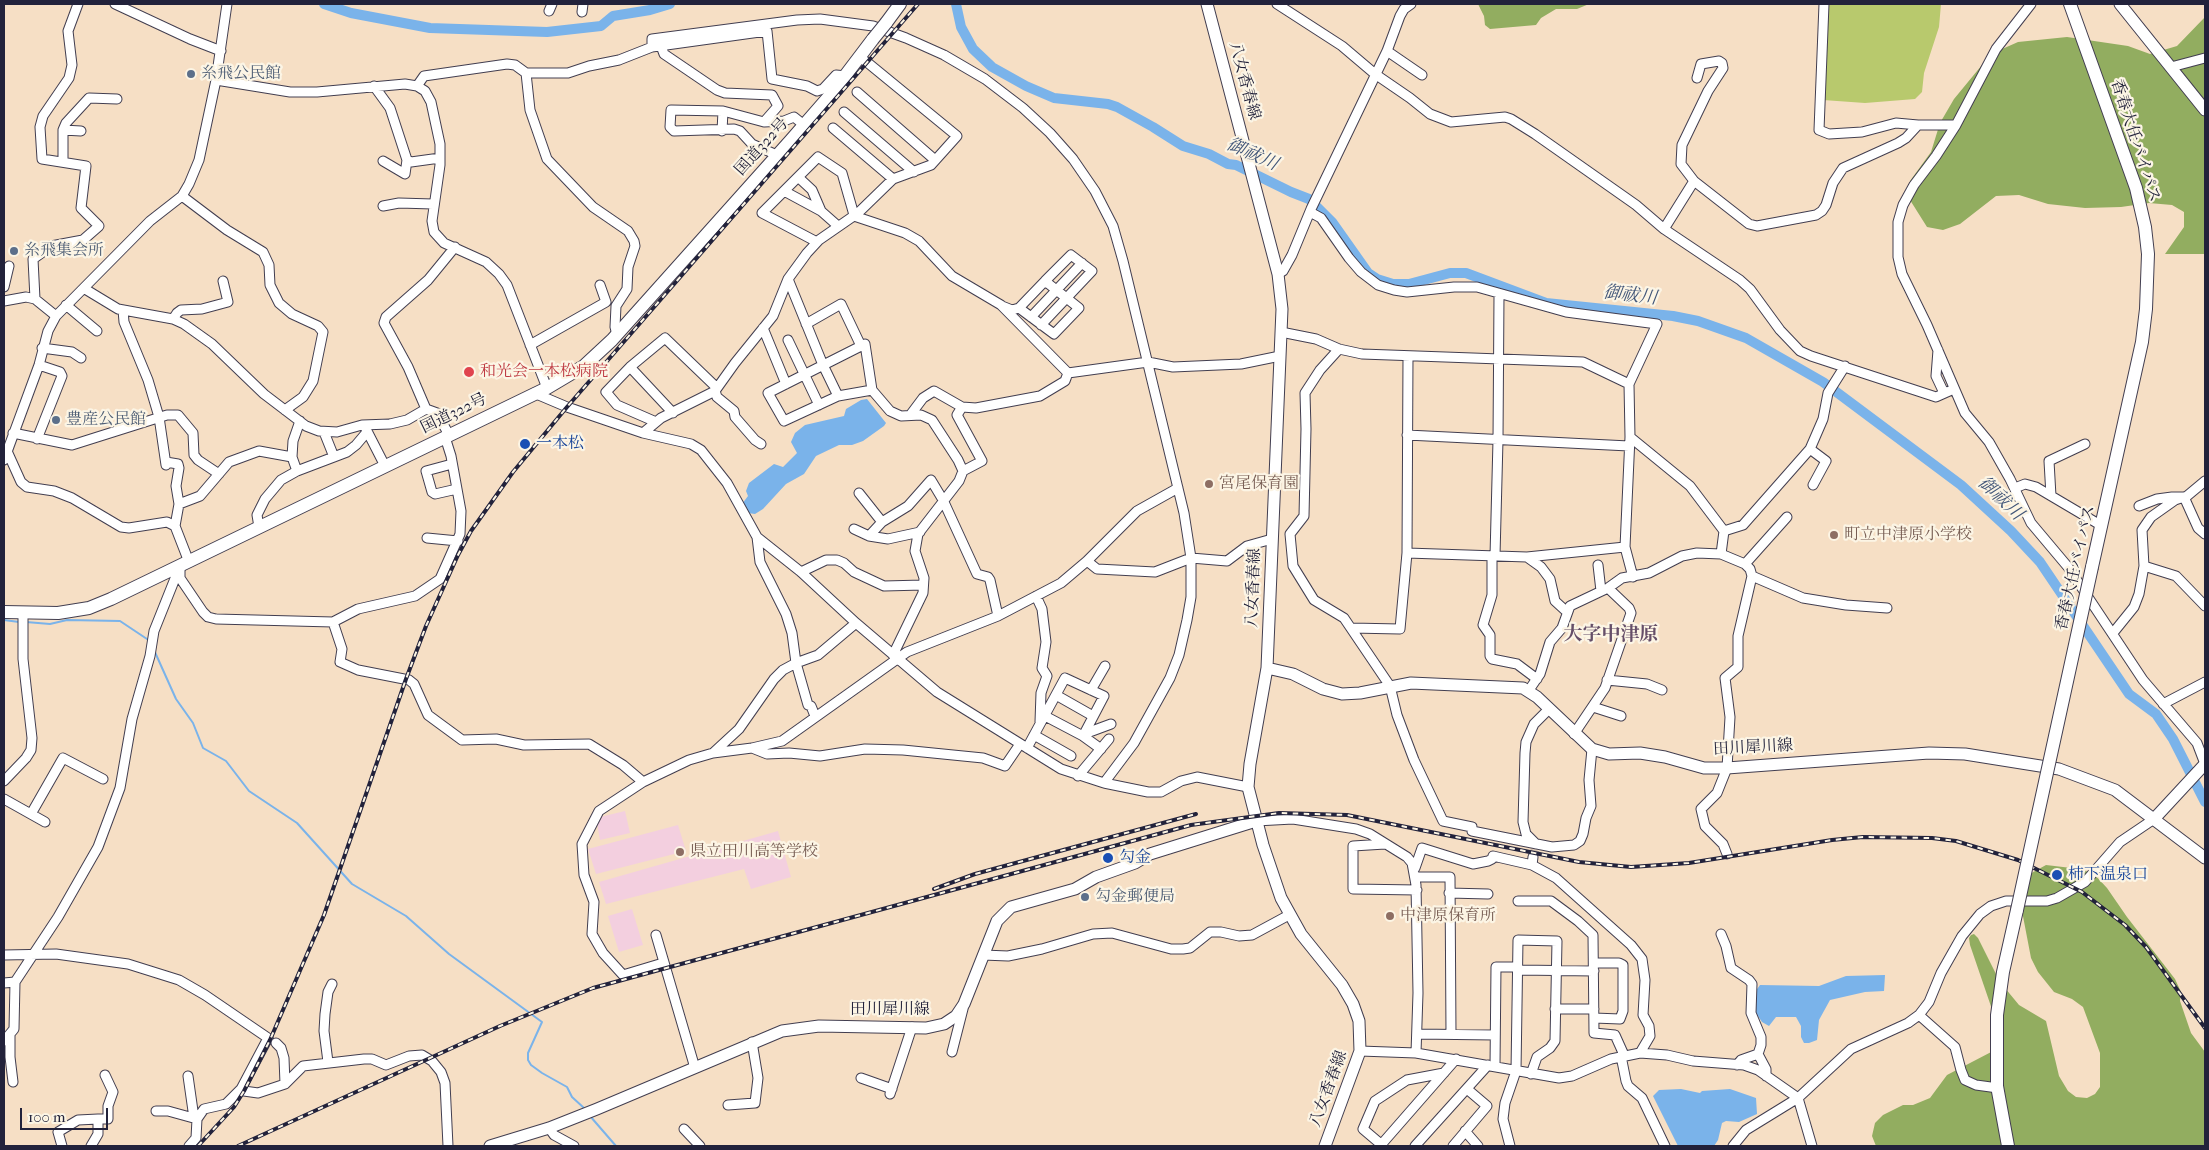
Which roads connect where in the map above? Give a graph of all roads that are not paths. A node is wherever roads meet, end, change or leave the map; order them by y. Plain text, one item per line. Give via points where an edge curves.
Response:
1 (78, 4) edge
2 (115, 4) edge
3 (227, 4) edge
4 (900, 4) edge
5 (1207, 4) edge
6 (1277, 4) edge
7 (1411, 4) edge
8 (1824, 4) edge
9 (2070, 4) edge
10 (2120, 4) edge
11 (2028, 5) edge
12 (652, 43) junction
13 (661, 46) junction
14 (221, 50) junction
15 (1387, 51) junction
16 (860, 58) junction
17 (2205, 58) edge
18 (2171, 67) junction
19 (526, 74) junction
20 (1375, 74) junction
21 (1422, 75) dead end
22 (846, 76) junction
23 (1697, 78) dead end
24 (216, 80) junction
25 (374, 86) junction
26 (417, 86) junction
27 (856, 92) dead end
28 (117, 99) dead end
29 (724, 110) junction
30 (2205, 110) edge
31 (844, 112) dead end
32 (764, 122) junction
33 (804, 124) junction
34 (1918, 125) junction
35 (1956, 125) junction
36 (833, 128) dead end
37 (62, 130) junction
38 (81, 130) dead end
39 (722, 131) junction
40 (778, 154) junction
41 (440, 158) junction
42 (407, 160) junction
43 (935, 160) junction
44 (383, 161) dead end
45 (63, 162) junction
46 (914, 172) junction
47 (798, 177) junction
48 (893, 179) junction
49 (1694, 181) junction
50 (784, 191) junction
51 (182, 196) junction
52 (433, 204) junction
53 (383, 206) dead end
54 (821, 211) junction
55 (1310, 211) junction
56 (854, 216) junction
57 (838, 226) junction
58 (1664, 229) junction
59 (817, 242) junction
60 (455, 248) junction
61 (1082, 263) junction
62 (9, 266) dead end
63 (1278, 274) junction
64 (788, 279) junction
65 (223, 281) dead end
66 (1045, 281) junction
67 (600, 285) dead end
68 (4, 288) edge
69 (85, 289) junction
70 (1057, 290) junction
71 (1499, 294) junction
72 (35, 299) junction
73 (1068, 299) junction
74 (4, 301) edge
75 (66, 305) junction
76 (1001, 305) junction
77 (1019, 308) junction
78 (123, 310) junction
79 (56, 316) junction
80 (1031, 317) junction
81 (173, 319) junction
82 (806, 324) junction
83 (1041, 325) junction
84 (762, 328) junction
85 (96, 331) dead end
86 (1282, 332) junction
87 (617, 335) junction
88 (788, 340) dead end
89 (530, 345) junction
90 (860, 346) junction
91 (42, 348) junction
92 (1339, 349) junction
93 (1938, 350) junction
94 (1280, 356) junction
95 (1408, 357) junction
96 (81, 358) dead end
97 (1499, 359) junction
98 (1148, 362) junction
99 (39, 365) junction
100 (823, 365) junction
101 (1845, 366) junction
102 (630, 367) junction
103 (1068, 372) junction
104 (804, 374) junction
105 (786, 384) junction
106 (1629, 384) junction
107 (547, 388) junction
108 (1954, 388) junction
109 (716, 390) junction
110 (872, 390) junction
111 (534, 393) junction
112 (1944, 393) junction
113 (838, 396) junction
114 (818, 405) junction
115 (962, 407) junction
116 (426, 409) junction
117 (286, 410) junction
118 (673, 413) junction
119 (911, 414) junction
120 (159, 417) junction
121 (300, 420) junction
122 (656, 422) junction
123 (366, 428) junction
124 (324, 432) junction
125 (13, 433) junction
126 (643, 433) junction
127 (1407, 435) junction
128 (447, 436) junction
129 (37, 439) junction
130 (1498, 440) junction
131 (1630, 441) junction
132 (761, 444) dead end
133 (2084, 444) dead end
134 (1810, 449) junction
135 (5, 456) edge
136 (292, 457) junction
137 (334, 457) junction
138 (452, 464) junction
139 (385, 466) junction
140 (962, 471) junction
141 (297, 472) junction
142 (219, 474) junction
143 (2205, 481) edge
144 (1813, 485) dead end
145 (1178, 488) junction
146 (2015, 488) junction
147 (457, 489) junction
148 (859, 494) dead end
149 (2051, 496) junction
150 (2184, 497) junction
151 (944, 500) junction
152 (2154, 500) junction
153 (179, 504) junction
154 (2139, 506) dead end
155 (2161, 510) junction
156 (1787, 517) dead end
157 (882, 522) junction
158 (175, 526) junction
159 (2102, 526) junction
160 (259, 527) junction
161 (854, 528) dead end
162 (1724, 531) junction
163 (920, 532) junction
164 (2205, 534) edge
165 (869, 536) junction
166 (757, 537) junction
167 (427, 538) dead end
168 (1272, 539) junction
169 (458, 541) junction
170 (1625, 547) junction
171 (1407, 552) junction
172 (1721, 554) junction
173 (1494, 556) junction
174 (1527, 557) junction
175 (1191, 558) junction
176 (1087, 561) junction
177 (185, 564) junction
178 (1745, 564) junction
179 (1598, 565) dead end
180 (2144, 566) junction
181 (801, 572) junction
182 (1752, 576) junction
183 (1633, 577) junction
184 (923, 585) junction
185 (1605, 590) junction
186 (1036, 596) junction
187 (2205, 606) edge
188 (1887, 608) dead end
189 (4, 612) edge
190 (1567, 612) junction
191 (998, 616) junction
192 (23, 621) junction
193 (333, 622) junction
194 (856, 623) junction
195 (1351, 628) junction
196 (2113, 633) junction
197 (895, 656) junction
198 (796, 663) junction
199 (1105, 666) dead end
200 (1267, 668) junction
201 (1537, 679) junction
202 (1607, 680) junction
203 (2205, 682) edge
204 (1390, 686) junction
205 (1091, 690) junction
206 (1529, 690) junction
207 (1662, 690) dead end
208 (1056, 695) junction
209 (2163, 704) junction
210 (1593, 707) junction
211 (1549, 709) junction
212 (815, 716) junction
213 (1045, 716) junction
214 (1093, 716) junction
215 (1621, 716) dead end
216 (1111, 724) dead end
217 (1040, 725) junction
218 (1574, 734) junction
219 (1083, 735) junction
220 (1034, 736) junction
221 (1109, 739) dead end
222 (1024, 746) junction
223 (752, 748) junction
224 (1101, 749) junction
225 (1592, 749) junction
226 (713, 753) junction
227 (1070, 756) dead end
228 (2204, 765) edge
229 (1728, 768) junction
230 (1078, 776) junction
231 (103, 780) dead end
232 (4, 781) edge
233 (643, 782) junction
234 (1104, 783) junction
235 (1248, 787) junction
236 (4, 800) edge
237 (31, 814) junction
238 (2154, 819) junction
239 (45, 822) dead end
240 (1256, 822) junction
241 (1385, 844) junction
242 (1534, 854) junction
243 (1727, 854) dead end
244 (2205, 858) edge
245 (1415, 873) junction
246 (1417, 890) junction
247 (1449, 893) junction
248 (1488, 894) dead end
249 (1518, 901) dead end
250 (1290, 915) junction
251 (1721, 934) dead end
252 (656, 935) dead end
253 (32, 954) junction
254 (4, 955) edge
255 (984, 955) junction
256 (663, 963) junction
257 (1594, 967) junction
258 (1518, 969) junction
259 (1556, 971) junction
260 (4, 982) edge
261 (15, 982) junction
262 (332, 984) dead end
263 (964, 1004) junction
264 (1555, 1009) junction
265 (1594, 1014) junction
266 (1919, 1015) junction
267 (912, 1027) junction
268 (1417, 1034) junction
269 (1451, 1034) junction
270 (1495, 1035) junction
271 (7, 1038) edge
272 (752, 1042) junction
273 (276, 1043) dead end
274 (1360, 1051) junction
275 (952, 1052) dead end
276 (1640, 1052) junction
277 (1416, 1053) junction
278 (1758, 1054) junction
279 (1623, 1055) junction
280 (1456, 1060) junction
281 (328, 1062) junction
282 (1491, 1065) junction
283 (1738, 1065) junction
284 (695, 1068) junction
285 (1516, 1071) junction
286 (1444, 1073) junction
287 (1531, 1074) junction
288 (105, 1075) dead end
289 (188, 1076) dead end
290 (1766, 1076) junction
291 (861, 1078) dead end
292 (14, 1082) dead end
293 (285, 1084) junction
294 (241, 1088) junction
295 (1998, 1088) junction
296 (1466, 1089) junction
297 (1798, 1098) junction
298 (728, 1106) dead end
299 (156, 1111) dead end
300 (196, 1118) junction
301 (98, 1119) junction
302 (549, 1128) junction
303 (684, 1129) dead end
304 (1465, 1131) junction
305 (1735, 1145) edge
306 (62, 1146) edge
307 (91, 1146) edge
308 (189, 1146) edge
309 (448, 1146) edge
310 (490, 1146) edge
311 (574, 1146) edge
312 (700, 1146) edge
313 (1325, 1146) edge
314 (1381, 1146) edge
315 (1415, 1146) edge
316 (1452, 1146) edge
317 (1478, 1146) edge
318 (1510, 1146) edge
319 (1665, 1146) edge
320 (1812, 1146) edge
321 (2008, 1146) edge

1 - 45 street via 68,31 72,65 69,78 43,116 40,127 42,160
2 - 14 street
3 - 14 street
4 - 16 highway, 国道322号, bridge
5 - 63 main road, 八女香春線
6 - 20 street via 1342,46
7 - 15 street via 1404,8
8 - 34 street via 1818,130 1829,134 1862,132 1896,123
9 - 159 highway, 香春大任バイパス via 2136,188 2148,254 2142,342
10 - 18 main road
11 - 35 street via 1996,49
12 - 13 street
12 - 19 street via 619,60 568,73
12 - 98 street via 797,20 848,21 906,38 985,79 1050,133 1073,159 1095,192 1113,226
13 - 22 street via 767,31 772,79 817,91 836,75
13 - 32 street via 664,54 717,90 772,95 778,106
14 - 24 street
15 - 20 street
15 - 21 street
16 - 22 highway, 国道322号
16 - 43 street via 957,136
17 - 18 street
18 - 30 main road
19 - 26 street via 515,64 507,64 424,76
19 - 87 street via 530,110 547,159 593,207 628,231 634,241 626,289 616,306
20 - 55 street
20 - 58 street via 1439,119 1451,122 1498,117 1511,119
22 - 33 highway, 国道322号
23 - 49 street via 1701,64 1719,61 1722,64 1723,68 1682,145 1681,164
24 - 25 street via 290,92
24 - 51 street via 199,160
25 - 26 street
25 - 42 street via 390,108
26 - 41 street via 432,102
27 - 43 street
28 - 37 street via 89,98
29 - 32 street
29 - 39 street
29 - 39 street via 671,110 670,127 674,132
31 - 46 street
32 - 33 street via 794,117
33 - 40 highway, 国道322号
34 - 35 street
34 - 49 street via 1898,143 1842,168 1833,182 1826,205 1816,214 1765,225 1749,224
35 - 93 street via 1914,184 1898,222 1897,250 1902,274
36 - 48 street
37 - 38 street
37 - 45 street
39 - 40 street via 740,131 752,144
40 - 87 highway, 国道322号
41 - 42 street
41 - 52 street
42 - 44 street via 405,174
43 - 46 street
45 - 72 street via 86,166 81,208 99,226 83,240 50,246 33,259
46 - 48 street
47 - 50 street
47 - 54 street via 812,190
47 - 56 street via 818,157 842,173
48 - 56 street
49 - 58 street
50 - 54 street
50 - 59 street via 762,213
51 - 69 street via 150,221
51 - 117 street via 263,252 269,265 270,284 279,303 323,332 313,381 303,398
52 - 53 street
52 - 60 street via 434,232 440,240
54 - 57 street
55 - 63 street via 1292,255
55 - 71 street via 1321,218 1361,272 1378,285 1407,292 1454,286 1477,287
56 - 57 street
56 - 76 street via 905,232 920,241 952,276
57 - 59 street
58 - 101 street via 1740,280 1800,350
59 - 64 street
60 - 89 street via 486,262 499,274 507,285
60 - 116 street via 428,280 385,320 385,326
61 - 66 street via 1071,255
61 - 70 street
61 - 73 street via 1092,271
62 - 68 street
63 - 86 main road, 八女香春線
64 - 82 street
64 - 84 street via 773,316
65 - 81 street via 228,302 202,309 181,310
66 - 70 street
66 - 77 street
67 - 89 street via 606,302
69 - 75 street
69 - 78 street
70 - 73 street
70 - 80 street
71 - 97 street
71 - 106 street via 1566,312 1657,324
72 - 74 street via 26,297
72 - 79 street
73 - 83 street
73 - 83 street via 1079,308 1054,334
75 - 79 street
75 - 85 street
76 - 77 street via 1012,310
76 - 103 street
77 - 80 street
78 - 81 street
78 - 120 street via 124,322
79 - 91 street
80 - 83 street
81 - 117 street via 212,344 264,394
82 - 90 street via 841,304
82 - 100 street
84 - 105 street
84 - 109 street
86 - 92 street via 1316,339
86 - 94 main road, 八女香春線
87 - 107 highway, 国道322号 via 584,366
88 - 104 street
89 - 107 street
90 - 100 street
90 - 110 street via 865,344
91 - 96 street via 72,352
91 - 99 street
92 - 95 street
92 - 195 street via 1305,393 1304,516 1290,534 1293,566 1314,600 1344,618
93 - 108 street
93 - 112 street via 1936,376
94 - 98 street via 1241,364 1174,367
94 - 168 main road, 八女香春線
95 - 97 street
95 - 127 street
97 - 106 street via 1583,362
97 - 130 street
98 - 103 street
98 - 145 street
99 - 125 street
99 - 129 street via 60,372 62,376
100 - 104 street
100 - 113 street
101 - 112 street via 1936,397
101 - 134 street via 1828,393 1823,419
102 - 109 street via 665,338
102 - 118 street
102 - 122 street via 606,392 617,405
103 - 115 street via 1066,381 1040,396 976,408
104 - 105 street
104 - 114 street
105 - 114 street via 768,393 784,421
106 - 131 street
107 - 111 highway, 国道322号
108 - 112 street
108 - 146 street via 1966,413 1989,442
109 - 118 street
109 - 132 street via 717,397 734,411 735,418
110 - 113 street
110 - 119 street via 890,411 901,416
111 - 126 street
111 - 128 highway, 国道322号
113 - 114 street
115 - 119 street via 934,391 923,398
115 - 140 street via 957,415 982,461
116 - 123 street via 401,422
116 - 128 street via 437,413
117 - 121 street
118 - 122 street
119 - 140 street via 932,420
120 - 129 street via 72,445
120 - 142 street via 174,415 182,418 193,433 194,455
120 - 153 street via 166,463 178,464 179,468 176,486
121 - 124 street
121 - 136 street
122 - 126 street
123 - 124 street
123 - 137 street via 356,445
123 - 139 street
124 - 137 street
125 - 129 street
125 - 135 street
126 - 166 street via 691,444 701,450 727,483
127 - 130 street
127 - 171 street
128 - 138 street
128 - 139 highway, 国道322号
130 - 131 street
130 - 173 street
131 - 162 street via 1690,486
131 - 170 street
133 - 149 street via 2049,461
134 - 144 street via 1826,461
134 - 162 street via 1743,525
135 - 158 street via 27,487 54,491 72,498 121,527 167,522
136 - 141 street
136 - 142 street via 259,451 229,462
137 - 141 street
138 - 147 street
138 - 147 street via 426,471 434,494
139 - 160 highway, 国道322号
140 - 151 street via 959,481
141 - 160 street via 282,480 265,498 257,515
142 - 153 street via 200,496
143 - 150 street
145 - 175 street
145 - 176 street via 1137,511
146 - 149 street via 2031,485
146 - 196 street via 2030,523 2068,567
147 - 169 street via 461,520
148 - 157 street
149 - 159 street
150 - 152 street
150 - 155 street
150 - 164 street via 2198,528
151 - 157 street via 931,480 908,506
151 - 163 street
151 - 191 street via 977,574 990,580
152 - 154 street
152 - 155 street
153 - 158 street
155 - 180 street via 2142,530
156 - 178 street
157 - 165 street
158 - 177 street
159 - 295 highway, 香春大任バイパス, bridge via 2003,972 1997,1015
160 - 177 highway, 国道322号
161 - 165 street
162 - 172 street
163 - 165 street via 888,539
163 - 184 street via 915,550 924,578
166 - 181 street
166 - 198 street via 760,562 792,633
167 - 169 street
168 - 175 street via 1247,546 1227,561
168 - 200 main road, 八女香春線
169 - 193 street via 440,579 425,590 415,596 358,609
170 - 174 street
170 - 183 street
171 - 173 street
171 - 195 street via 1400,629
172 - 178 street
172 - 183 street via 1682,556 1649,573
173 - 174 street
173 - 201 street via 1492,594 1483,625 1490,635 1490,656 1517,664
174 - 190 street via 1550,579 1555,601
175 - 176 street via 1156,572 1097,569
175 - 234 street via 1191,597 1179,655 1134,743
176 - 186 street via 1061,583
177 - 192 highway, 国道322号 via 89,608
177 - 193 street via 180,578 208,617
177 - 253 street via 154,632 133,711 120,788 98,847 58,917
178 - 182 street
179 - 185 street
180 - 187 street via 2176,576
180 - 196 street via 2134,608
181 - 184 street via 826,560 837,560 884,586
181 - 194 street
182 - 188 street via 1802,598
182 - 229 street via 1738,636 1738,668 1725,678 1730,717
183 - 185 street via 1622,578
184 - 197 street via 923,593
185 - 190 street via 1570,606
185 - 202 street via 1631,613
186 - 191 street
186 - 217 street via 1042,609 1046,642 1042,668 1047,676 1041,693
189 - 192 highway, 国道322号
190 - 201 street via 1562,628 1550,642
191 - 197 street
192 - 232 street via 31,750
193 - 233 street via 342,649 340,662 358,670 409,680 428,714 462,740 496,739 524,745 589,744
194 - 197 street
194 - 198 street via 818,655
195 - 204 street
196 - 209 street via 2143,680
197 - 212 street
197 - 222 street via 937,692
198 - 212 street via 808,705 812,706
198 - 226 street via 774,679 739,729
199 - 205 street
200 - 204 main road via 1293,674 1323,689 1342,694
200 - 235 main road, 八女香春線
201 - 206 street
202 - 207 street via 1647,684
202 - 210 street
203 - 209 street
204 - 206 main road via 1411,683 1513,686
204 - 242 street via 1414,760 1443,821 1472,827 1472,831
205 - 208 street via 1066,678
205 - 214 street via 1104,696
206 - 211 main road, 田川犀川線
208 - 213 street
208 - 214 street
209 - 228 street via 2197,743
210 - 215 street
210 - 218 street
211 - 218 main road, 田川犀川線
211 - 242 street via 1534,724 1524,753 1523,822
212 - 223 street via 782,741
213 - 217 street
213 - 219 street
214 - 219 street
216 - 219 street
217 - 220 street
218 - 225 main road, 田川犀川線
219 - 224 street
220 - 222 street
220 - 227 street
221 - 224 street
222 - 223 street via 1005,766 984,758 903,750 865,749 820,756 767,754
222 - 230 street
223 - 226 street
224 - 230 street
225 - 229 main road, 田川犀川線 via 1609,754 1640,753 1665,757 1704,768
225 - 242 street via 1591,806 1580,840 1574,845
226 - 233 street via 688,760
228 - 238 main road
229 - 238 main road, 田川犀川線 via 1878,755 1965,754 2060,769 2115,790
229 - 243 street via 1717,794 1702,809 1705,826 1723,844
230 - 234 street
231 - 237 street via 63,758
233 - 256 street via 599,811 582,844 582,860 594,902 592,934 603,953 623,975
234 - 235 street via 1161,792 1188,778 1197,777
235 - 240 main road, 八女香春線
236 - 237 street
237 - 239 street
238 - 244 main road, 田川犀川線
238 - 266 street via 2120,842 2085,882 2057,898 2006,901 1980,914 1962,936 1929,1002
240 - 241 street via 1293,819 1341,825 1370,834
240 - 250 main road, 八女香春線 via 1273,879
240 - 255 main road, 田川犀川線 via 1150,854 1075,889 1017,904 997,921
241 - 245 street via 1407,857
241 - 246 street via 1353,846 1353,889
242 - 245 street via 1493,856 1488,862 1473,864 1422,848
242 - 276 street via 1642,959 1646,980 1642,1011 1650,1036
245 - 246 street
245 - 247 street via 1450,877
246 - 268 street
247 - 248 street
247 - 269 street
249 - 257 street via 1550,901 1578,921 1593,936
250 - 255 street via 1252,935 1210,932 1190,948 1183,949 1170,949 1112,934 1094,934 1008,956
250 - 274 main road, 八女香春線 via 1342,984 1353,1004 1359,1021
251 - 278 street via 1730,968 1752,984 1751,1013 1761,1037
252 - 256 street
253 - 254 street
253 - 261 street
253 - 294 street via 128,964 179,980 205,995 268,1038
255 - 263 main road, 田川犀川線
256 - 284 street
257 - 259 street
257 - 265 street
257 - 265 street via 1623,965 1623,1011 1620,1019
258 - 259 street
258 - 259 street via 1518,940 1557,941
258 - 270 street via 1496,967
258 - 285 street
259 - 264 street
260 - 261 street
261 - 271 street via 14,1029
262 - 281 street via 325,1014
263 - 267 main road, 田川犀川線 via 956,1016 944,1024
263 - 275 street
264 - 265 street
264 - 287 street via 1554,1044 1537,1057
265 - 279 street via 1594,1033 1615,1035
266 - 295 street via 1955,1047 1965,1080
266 - 297 street via 1851,1049
267 - 272 main road, 田川犀川線 via 803,1028 782,1030
267 - 291 street via 891,1092
268 - 269 street
268 - 277 street
269 - 270 street
270 - 282 street
271 - 292 street
272 - 284 main road, 田川犀川線
272 - 298 street via 758,1078 756,1103
273 - 293 street via 284,1058
274 - 277 street
274 - 313 main road, 八女香春線
276 - 279 street
276 - 283 street via 1693,1062
277 - 280 street
278 - 283 street via 1741,1060
278 - 290 street
279 - 287 street via 1565,1078
279 - 319 street via 1628,1086 1642,1098
280 - 282 street
280 - 286 street
281 - 293 street via 303,1066
281 - 309 street via 372,1059 386,1065 422,1054 441,1072 445,1083
282 - 285 street
282 - 296 street
283 - 290 street
284 - 302 main road, 田川犀川線
285 - 287 street
285 - 318 street via 1503,1111
286 - 314 street
286 - 314 street via 1407,1080 1375,1101 1363,1129
288 - 301 street via 113,1092 108,1119
289 - 300 street
290 - 297 street
293 - 294 street via 258,1093
294 - 300 street via 226,1104 204,1109
295 - 321 highway, 香春大任バイパス
296 - 304 street via 1487,1106
296 - 315 street
297 - 305 street via 1755,1123
297 - 320 street
299 - 300 street
300 - 308 street via 196,1138
301 - 306 street via 78,1120 58,1132
301 - 307 street via 98,1134
302 - 310 main road, 田川犀川線
302 - 311 street via 554,1135
303 - 312 street
304 - 316 street
304 - 317 street

